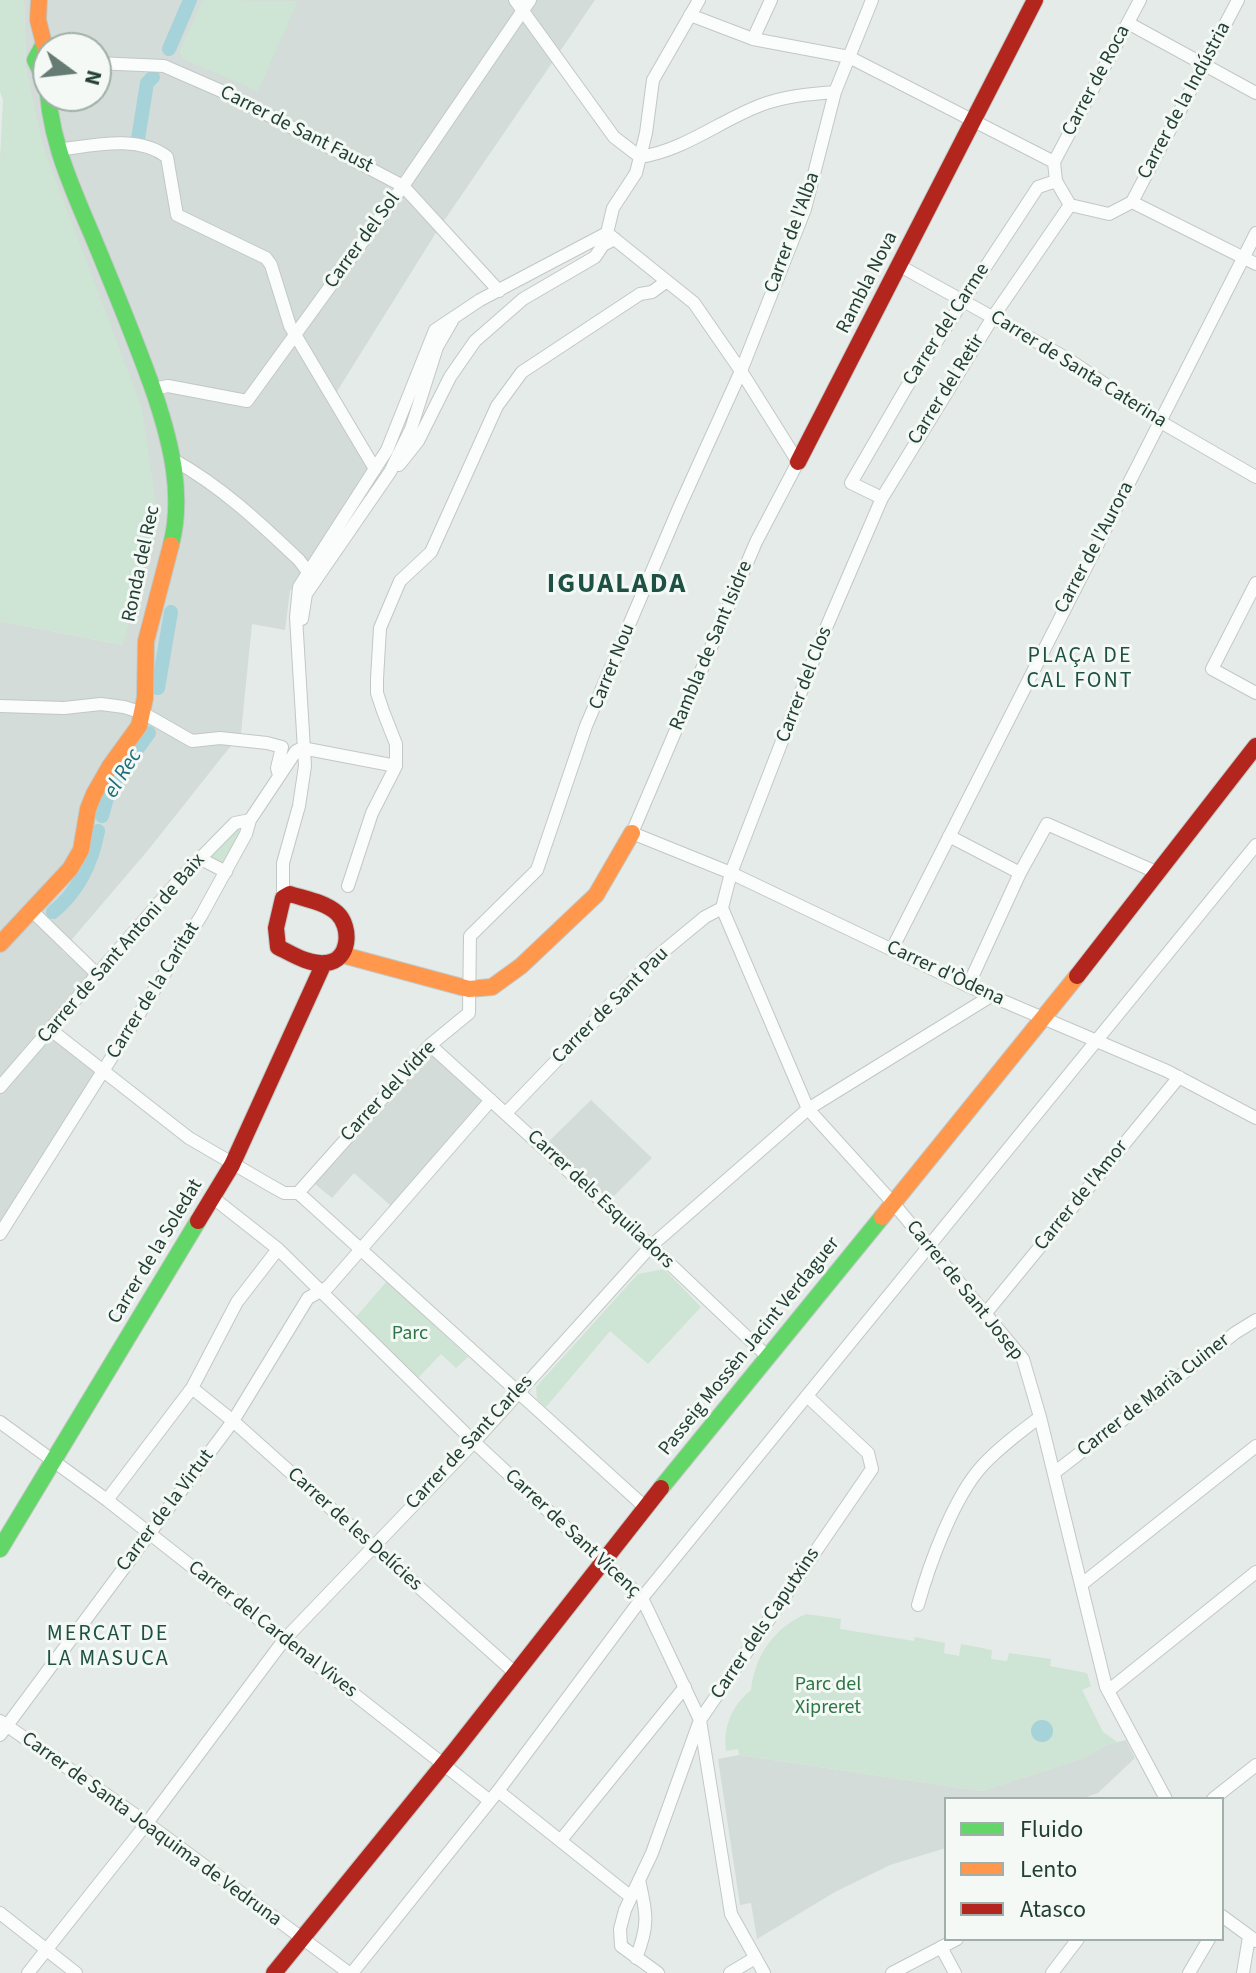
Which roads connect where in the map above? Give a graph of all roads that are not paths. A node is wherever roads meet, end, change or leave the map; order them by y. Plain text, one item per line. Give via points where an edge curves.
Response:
1 (39, 0) edge
2 (699, 0) edge
3 (771, 0) edge
4 (872, 0) edge
5 (1035, 0) edge
6 (1140, 0) edge
7 (1238, 0) edge
8 (522, 3) edge
9 (690, 15) junction
10 (1128, 23) junction
11 (42, 32) edge
12 (753, 39) junction
13 (849, 57) junction
14 (112, 64) edge
15 (1204, 65) junction
16 (835, 92) junction
17 (1256, 93) edge
18 (49, 112) edge
19 (971, 122) junction
20 (57, 150) junction
21 (640, 157) junction
22 (1054, 162) junction
23 (1056, 181) junction
24 (403, 186) junction
25 (1132, 202) junction
26 (1070, 205) junction
27 (1256, 233) edge
28 (611, 236) junction
29 (1243, 258) junction
30 (1256, 264) edge
31 (900, 266) junction
32 (667, 281) junction
33 (499, 291) junction
34 (961, 300) junction
35 (461, 312) junction
36 (993, 317) junction
37 (296, 335) junction
38 (741, 371) junction
39 (153, 389) junction
40 (1159, 421) junction
41 (172, 459) junction
42 (798, 462) junction
43 (375, 469) junction
44 (390, 472) junction
45 (1256, 477) edge
46 (882, 498) junction
47 (308, 572) junction
48 (1256, 583) edge
49 (298, 638) junction
50 (1256, 693) edge
51 (0, 706) edge
52 (143, 713) junction
53 (1256, 746) edge
54 (302, 748) junction
55 (396, 766) junction
56 (279, 775) junction
57 (250, 820) junction
58 (632, 833) junction
59 (949, 836) junction
60 (1256, 845) edge
61 (201, 859) junction
62 (226, 872) junction
63 (1156, 872) junction
64 (731, 873) junction
65 (1020, 873) junction
66 (348, 886) dead end
67 (283, 898) junction
68 (722, 908) junction
69 (32, 911) junction
70 (0, 944) edge
71 (892, 949) junction
72 (343, 955) junction
73 (324, 963) junction
74 (98, 975) junction
75 (968, 986) junction
76 (469, 989) junction
77 (991, 996) junction
78 (1044, 1019) junction
79 (51, 1030) junction
80 (1098, 1041) junction
81 (430, 1045) junction
82 (104, 1071) junction
83 (1179, 1077) junction
84 (0, 1087) edge
85 (491, 1100) junction
86 (808, 1109) junction
87 (506, 1113) junction
88 (1256, 1118) edge
89 (232, 1165) junction
90 (298, 1193) junction
91 (212, 1197) junction
92 (894, 1204) junction
93 (0, 1234) edge
94 (651, 1246) junction
95 (928, 1248) junction
96 (278, 1249) junction
97 (363, 1249) junction
98 (318, 1291) junction
99 (985, 1314) junction
100 (1256, 1320) edge
101 (768, 1357) junction
102 (192, 1388) junction
103 (518, 1392) junction
104 (807, 1396) junction
105 (1040, 1417) junction
106 (233, 1421) junction
107 (0, 1422) edge
108 (474, 1442) junction
109 (1256, 1446) edge
110 (54, 1460) junction
111 (1054, 1473) junction
112 (107, 1500) junction
113 (646, 1508) junction
114 (150, 1533) junction
115 (371, 1547) junction
116 (0, 1549) edge
117 (602, 1563) junction
118 (1256, 1572) edge
119 (1082, 1584) junction
120 (642, 1598) junction
121 (918, 1605) dead end
122 (284, 1640) junction
123 (515, 1673) junction
124 (685, 1687) junction
125 (1108, 1691) junction
126 (700, 1720) junction
127 (2, 1727) edge
128 (443, 1765) junction
129 (1256, 1765) edge
130 (494, 1796) junction
131 (1165, 1797) edge
132 (1216, 1797) edge
133 (147, 1823) junction
134 (561, 1840) junction
135 (639, 1880) junction
136 (631, 1897) junction
137 (0, 1913) edge
138 (1224, 1917) edge
139 (301, 1939) junction
140 (1253, 1939) edge
141 (953, 1941) edge
142 (1076, 1941) edge
143 (1208, 1941) edge
144 (941, 1947) junction
145 (46, 1950) junction
146 (636, 1958) junction
147 (755, 1958) junction
148 (28, 1973) edge
149 (76, 1973) edge
150 (274, 1973) edge
151 (350, 1973) edge
152 (658, 1973) edge
153 (730, 1973) edge
154 (764, 1973) edge
155 (892, 1973) edge
156 (955, 1973) edge
157 (1052, 1973) edge
158 (1189, 1973) edge
159 (1243, 1973) edge

1 - 11 street
2 - 9 street
3 - 12 street
4 - 13 street, Carrer de l'Alba
5 - 19 street, Rambla Nova
6 - 10 street, Carrer de Roca
7 - 15 street, Carrer de la Indústria
8 - 21 street via 614,137
8 - 24 street, Carrer del Sol
9 - 12 street
9 - 21 street via 653,80
10 - 15 street
10 - 22 street, Carrer de Roca
12 - 13 street
13 - 16 street, Carrer de l'Alba
13 - 19 street
14 - 24 street, Carrer de Sant Faust via 164,66
15 - 17 street
15 - 25 street, Carrer de la Indústria
16 - 21 street via 760,105 664,153
16 - 38 street, Carrer de l'Alba via 805,209
18 - 20 street, Ronda del Rec
19 - 22 street
19 - 31 street, Rambla Nova
20 - 37 street via 138,144 158,150 167,157 177,215 266,258
20 - 39 street, Ronda del Rec
21 - 28 street via 613,208
22 - 23 street
23 - 26 street
23 - 34 street, Carrer del Carme via 1038,187
24 - 33 street, Carrer de Sant Faust
24 - 37 street, Carrer del Sol
25 - 26 street via 1109,214
25 - 29 street
26 - 36 street, Carrer del Retir
27 - 29 street, Carrer de l'Aurora
28 - 32 street
28 - 33 street
28 - 44 street via 595,257 523,299 475,341 418,441
29 - 30 street
29 - 40 street, Carrer de l'Aurora
31 - 34 street, Carrer de Santa Caterina
31 - 42 street, Rambla Nova
32 - 38 street via 694,303
32 - 55 street via 522,372 497,406 431,552 400,581 380,628 377,693 396,744
33 - 35 street
34 - 36 street, Carrer de Santa Caterina
34 - 46 street, Carrer del Carme via 851,483
35 - 43 street via 435,330 396,433
35 - 44 street via 437,347 411,429
36 - 40 street, Carrer de Santa Caterina via 1068,359
36 - 46 street, Carrer del Retir
37 - 39 street, Carrer del Sol via 247,401 168,386
37 - 43 street
38 - 42 street
38 - 76 street, Carrer Nou via 586,726 537,870 470,936
39 - 41 street, Ronda del Rec
40 - 45 street, Carrer de Santa Caterina
40 - 59 street, Carrer de l'Aurora
41 - 47 street via 233,498
41 - 52 street, Ronda del Rec via 175,530 146,641
42 - 58 street, Rambla de Sant Isidre via 756,542
43 - 47 street
44 - 49 street via 306,594
46 - 64 street, Carrer del Clos
47 - 49 street via 296,601
48 - 50 street via 1212,669
49 - 54 street
51 - 52 street via 101,704
52 - 56 street via 192,741 220,738 282,747
52 - 69 street, Ronda del Rec via 94,794 81,850
53 - 63 street, Passeig Mossèn Jacint Verdaguer
54 - 55 street
54 - 56 street, Carrer de la Caritat
54 - 67 street via 305,766 283,863
55 - 66 street via 372,813
56 - 57 street, Carrer de la Caritat
57 - 61 street, Carrer de Sant Antoni de Baix via 235,823
57 - 62 street, Carrer de la Caritat
58 - 64 street, Carrer d'Òdena
58 - 76 street via 596,895 552,939 492,987
59 - 65 street
59 - 71 street, Carrer de l'Aurora
60 - 80 street
61 - 62 street
61 - 74 street, Carrer de Sant Antoni de Baix
62 - 82 street, Carrer de la Caritat
63 - 65 street via 1047,824
63 - 78 street, Passeig Mossèn Jacint Verdaguer
64 - 68 street, Carrer del Clos
64 - 71 street, Carrer d'Òdena
65 - 75 street
67 - 72 street via 290,894 336,912 348,932
67 - 73 street via 275,936 278,947
68 - 86 street, Carrer de Sant Josep
68 - 87 street, Carrer de Sant Pau via 654,959
69 - 70 street, Ronda del Rec
69 - 74 street
71 - 75 street, Carrer d'Òdena
72 - 73 street
72 - 76 street
73 - 89 street, Carrer de la Soledat
74 - 79 street, Carrer de Sant Antoni de Baix
75 - 77 street, Carrer d'Òdena
76 - 81 street, Carrer del Vidre via 469,1013
77 - 78 street, Carrer d'Òdena
77 - 86 street, Carrer de Sant Carles
78 - 80 street, Carrer d'Òdena
78 - 92 street, Passeig Mossèn Jacint Verdaguer
79 - 82 street
79 - 84 street, Carrer de Sant Antoni de Baix
80 - 83 street, Carrer d'Òdena
80 - 95 street
81 - 85 street, Carrer dels Esquiladors
81 - 90 street, Carrer del Vidre
82 - 89 street
82 - 93 street, Carrer de la Caritat
83 - 88 street, Carrer d'Òdena
83 - 99 street, Carrer de l'Amor
85 - 87 street, Carrer dels Esquiladors
85 - 97 street, Carrer de la Virtut
86 - 92 street, Carrer de Sant Josep
86 - 94 street, Carrer de Sant Carles
87 - 94 street, Carrer dels Esquiladors
89 - 90 street via 284,1193
89 - 91 street, Carrer de la Soledat
90 - 97 street
91 - 96 street, Carrer de Sant Vicenç
91 - 110 street, Carrer de la Soledat
92 - 95 street, Carrer de Sant Josep
92 - 101 street, Passeig Mossèn Jacint Verdaguer
94 - 101 street, Carrer dels Esquiladors
94 - 103 street, Carrer de Sant Carles
95 - 99 street, Carrer de Sant Josep
95 - 104 street
96 - 98 street, Carrer de Sant Vicenç
96 - 102 street via 237,1302
97 - 98 street, Carrer de la Virtut
97 - 103 street
98 - 106 street, Carrer de la Virtut via 308,1298
98 - 108 street, Carrer de Sant Vicenç
99 - 105 street, Carrer de Sant Josep via 1023,1359
100 - 111 street, Carrer de Marià Cuiner
101 - 113 street, Passeig Mossèn Jacint Verdaguer
102 - 106 street, Carrer de les Delícies
102 - 112 street
103 - 108 street, Carrer de Sant Carles
103 - 113 street
104 - 120 street
104 - 126 street, Carrer dels Caputxins via 868,1453 872,1469
105 - 111 street, Carrer de Sant Josep
105 - 121 street via 998,1450 968,1485 947,1523
106 - 114 street, Carrer de la Virtut
106 - 115 street, Carrer de les Delícies
107 - 110 street, Carrer del Cardenal Vives
108 - 115 street, Carrer de Sant Carles
108 - 117 street, Carrer de Sant Vicenç
109 - 119 street
110 - 112 street, Carrer del Cardenal Vives
110 - 116 street, Carrer de la Soledat
111 - 119 street, Carrer de Sant Josep
112 - 114 street, Carrer del Cardenal Vives
113 - 117 street, Passeig Mossèn Jacint Verdaguer
114 - 122 street, Carrer del Cardenal Vives
114 - 127 street, Carrer de la Virtut
115 - 122 street, Carrer de Sant Carles
115 - 123 street, Carrer de les Delícies
117 - 120 street, Carrer de Sant Vicenç
117 - 123 street, Passeig Mossèn Jacint Verdaguer
118 - 125 street
119 - 125 street, Carrer de Sant Josep
120 - 124 street, Carrer de Sant Vicenç
120 - 130 street
122 - 128 street, Carrer del Cardenal Vives
122 - 133 street, Carrer de Sant Carles
123 - 128 street, Passeig Mossèn Jacint Verdaguer
124 - 126 street, Carrer de Sant Vicenç
124 - 134 street
125 - 131 street, Carrer de Sant Josep
126 - 135 street, Carrer dels Caputxins
126 - 147 street, Carrer de Sant Vicenç via 731,1914
127 - 133 street, Carrer de Santa Joaquima de Vedruna
128 - 130 street, Carrer del Cardenal Vives
128 - 139 street, Passeig Mossèn Jacint Verdaguer
129 - 132 street
130 - 134 street, Carrer del Cardenal Vives
130 - 151 street
133 - 139 street, Carrer de Santa Joaquima de Vedruna
133 - 145 street, Carrer de Sant Carles
134 - 136 street, Carrer del Cardenal Vives
135 - 136 street, Carrer dels Caputxins
135 - 146 street via 646,1934
136 - 146 street, Carrer dels Caputxins via 620,1929 621,1946
137 - 145 street
138 - 140 street
139 - 150 street, Passeig Mossèn Jacint Verdaguer
139 - 151 street, Carrer de Santa Joaquima de Vedruna
140 - 159 street
141 - 144 street
142 - 157 street
143 - 158 street
144 - 155 street
144 - 156 street
145 - 148 street, Carrer de Sant Carles
145 - 149 street
146 - 152 street
147 - 153 street
147 - 154 street, Carrer de Sant Vicenç

